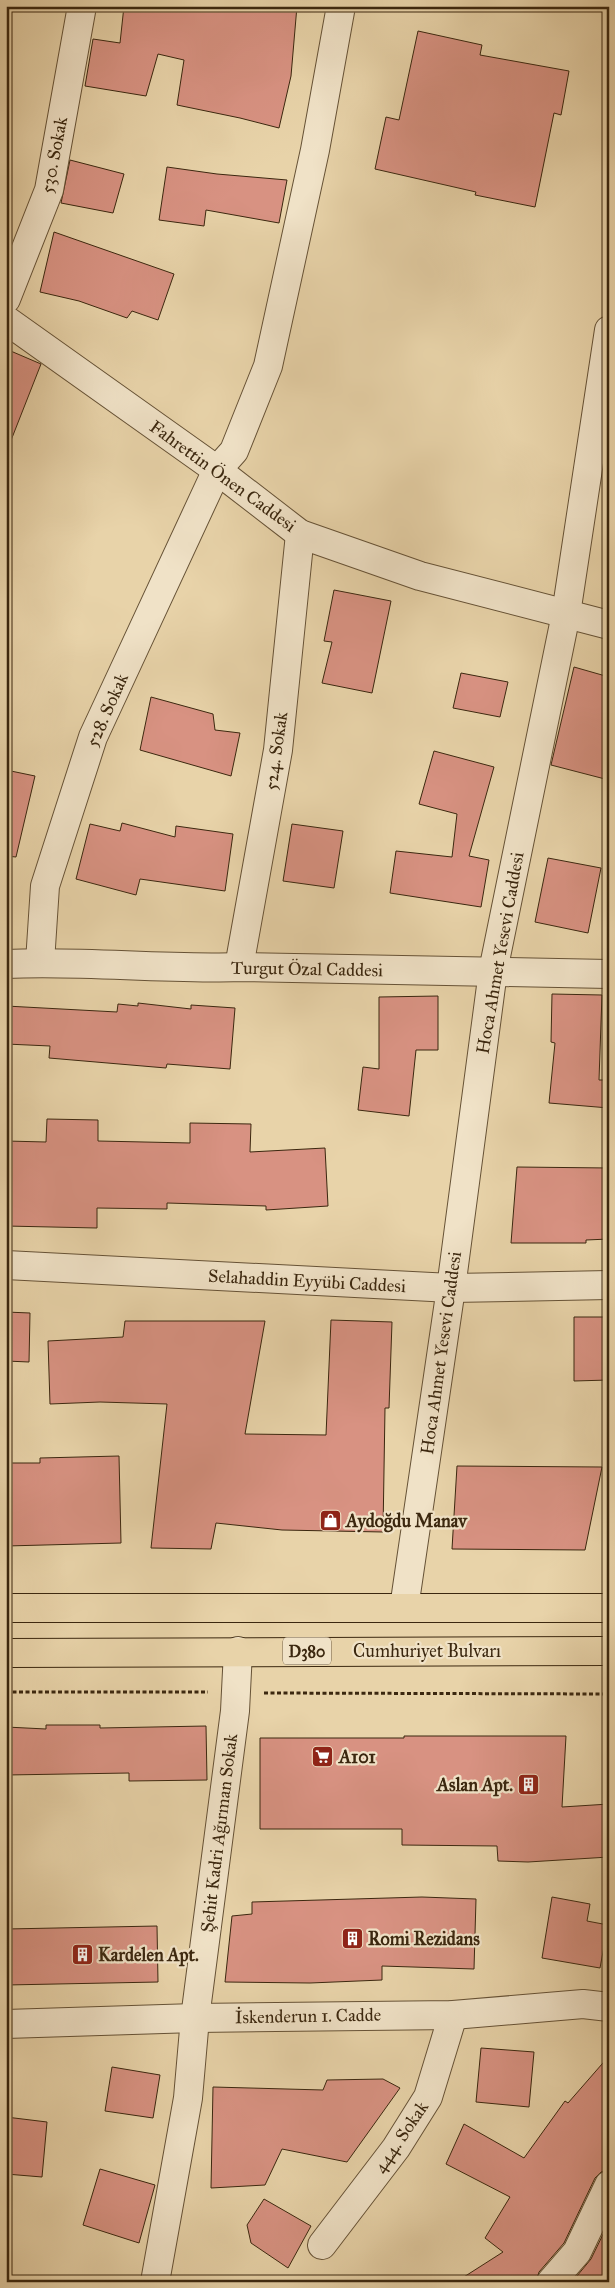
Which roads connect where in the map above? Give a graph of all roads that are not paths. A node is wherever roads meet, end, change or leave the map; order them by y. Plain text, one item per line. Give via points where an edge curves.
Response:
1 (82, 6) edge
2 (341, 6) edge
3 (6, 299) edge
4 (6, 320) edge
5 (609, 330) edge
6 (601, 435) edge
7 (217, 470) junction
8 (300, 534) junction
9 (566, 614) junction
10 (609, 625) edge
11 (40, 962) junction
12 (6, 964) edge
13 (239, 967) junction
14 (493, 971) junction
15 (609, 974) edge
16 (6, 1265) edge
17 (609, 1285) edge
18 (451, 1288) junction
19 (6, 1608) edge
20 (404, 1608) junction
21 (609, 1608) edge
22 (238, 1651) junction
23 (609, 1651) edge
24 (6, 1653) edge
25 (609, 2007) edge
26 (453, 2015) junction
27 (195, 2018) junction
28 (6, 2024) edge
29 (609, 2185) edge
30 (322, 2245) dead end
31 (155, 2282) edge
32 (551, 2282) edge

1 - 3 street, 530. Sokak via 50,190
2 - 7 street, 528. Sokak via 315,150 268,366 234,451
4 - 7 street, Fahrettin Önen Caddesi
5 - 6 street, Hoca Ahmet Yesevi Caddesi
6 - 9 street, Hoca Ahmet Yesevi Caddesi
7 - 8 street, Fahrettin Önen Caddesi
7 - 11 street, 528. Sokak via 93,737 45,886
8 - 9 street, Fahrettin Önen Caddesi via 420,576
8 - 13 street, 524. Sokak via 278,750
9 - 10 street, Fahrettin Önen Caddesi
9 - 14 street, Hoca Ahmet Yesevi Caddesi
11 - 12 street, Turgut Özal Caddesi
11 - 13 street, Turgut Özal Caddesi via 202,969
13 - 14 street, Turgut Özal Caddesi
14 - 15 street, Turgut Özal Caddesi
14 - 18 street, Hoca Ahmet Yesevi Caddesi
16 - 18 street, Selahaddin Eyyübi Caddesi
17 - 18 street, Selahaddin Eyyübi Caddesi
18 - 20 street, Hoca Ahmet Yesevi Caddesi
19 - 20 main road
20 - 21 main road
22 - 23 main road, Cumhuriyet Bulvarı / D380
22 - 24 main road, Cumhuriyet Bulvarı / D380
22 - 27 street, Şehit Kadri Ağırman Sokak via 236,1692
25 - 26 street, İskenderun 1. Cadde via 583,2004
26 - 27 street, İskenderun 1. Cadde
26 - 30 street, 444. Sokak via 428,2097 396,2148
27 - 28 street, İskenderun 1. Cadde
27 - 31 street, Şehit Kadri Ağırman Sokak via 188,2098
29 - 32 street via 577,2252

